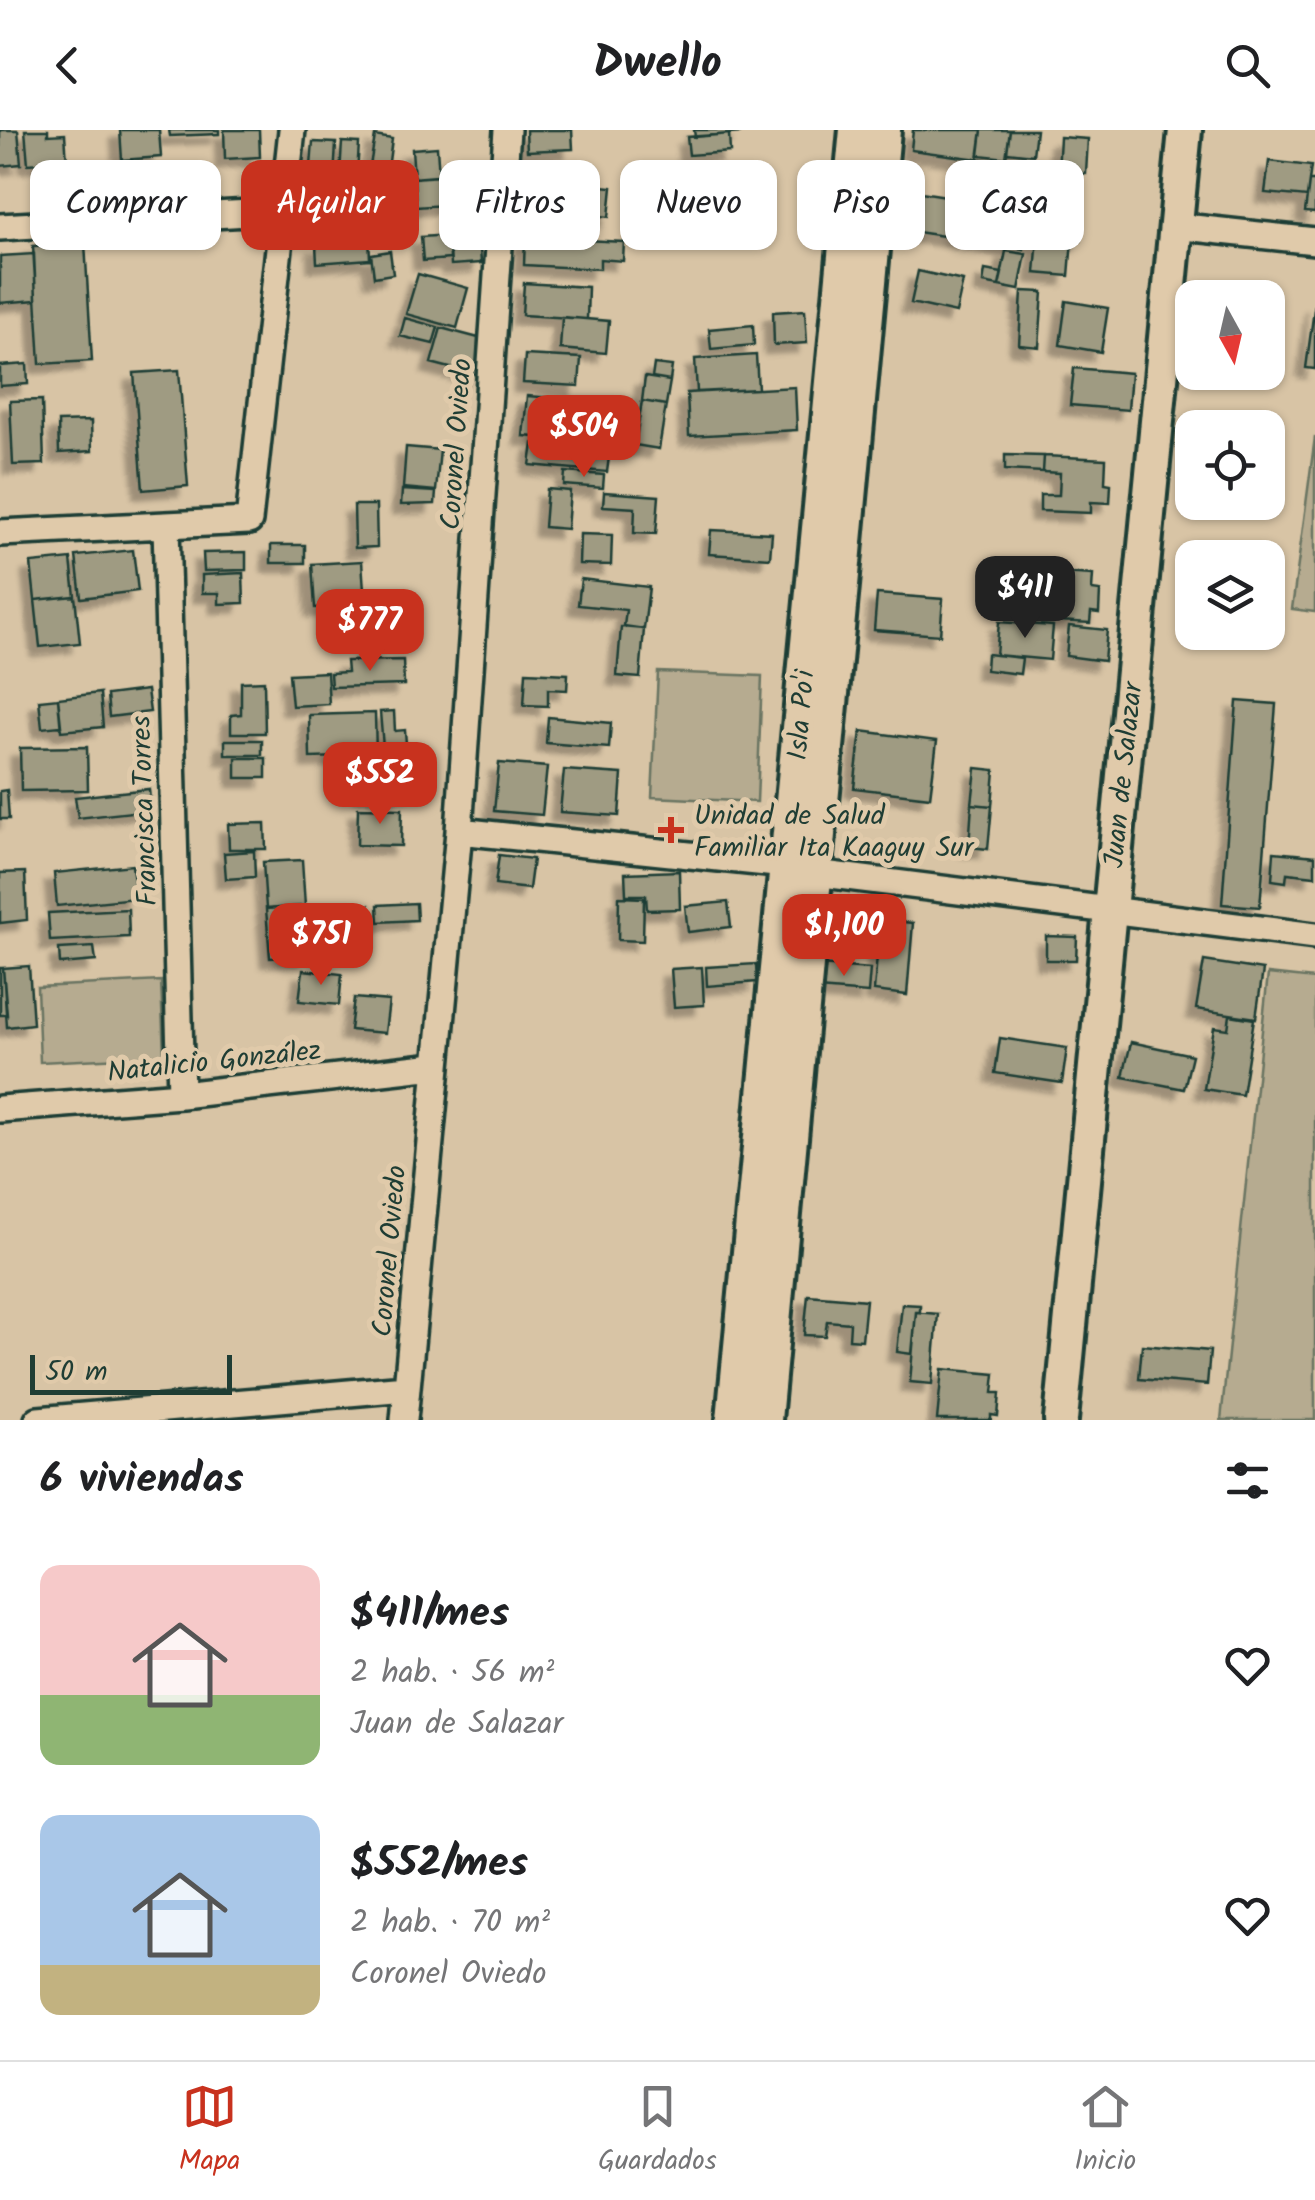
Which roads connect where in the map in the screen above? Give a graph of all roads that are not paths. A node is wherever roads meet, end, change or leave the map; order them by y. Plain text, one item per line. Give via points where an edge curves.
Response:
1 (292, 130) edge
2 (506, 130) edge
3 (856, 130) edge
4 (884, 130) edge
5 (1184, 130) edge
6 (289, 160) edge
7 (241, 213) edge
8 (1175, 226) junction
9 (0, 227) edge
10 (1315, 242) edge
11 (280, 250) edge
12 (166, 524) junction
13 (0, 533) edge
14 (459, 831) junction
15 (801, 869) junction
16 (1108, 912) junction
17 (1315, 936) edge
18 (434, 1066) junction
19 (181, 1095) junction
20 (0, 1109) edge
21 (406, 1388) junction
22 (38, 1420) edge
23 (404, 1420) edge
24 (733, 1420) edge
25 (765, 1420) edge
26 (1061, 1420) edge

1 - 6 street
2 - 14 street, Coronel Oviedo
3 - 15 street, Isla Po'i
4 - 15 street, Isla Po'i
5 - 8 street, Juan de Salazar
7 - 9 street
8 - 10 street
8 - 16 street, Juan de Salazar
11 - 12 street via 249,522
12 - 13 street
12 - 19 street, Francisca Torres
14 - 15 street
14 - 18 street, Coronel Oviedo
15 - 16 street
15 - 24 street, Isla Po'i
15 - 25 street, Isla Po'i
16 - 17 street
16 - 26 street, Juan de Salazar
18 - 19 street, Natalicio González
18 - 21 street, Coronel Oviedo
19 - 20 street, Natalicio González
21 - 22 street
21 - 23 street, Coronel Oviedo

